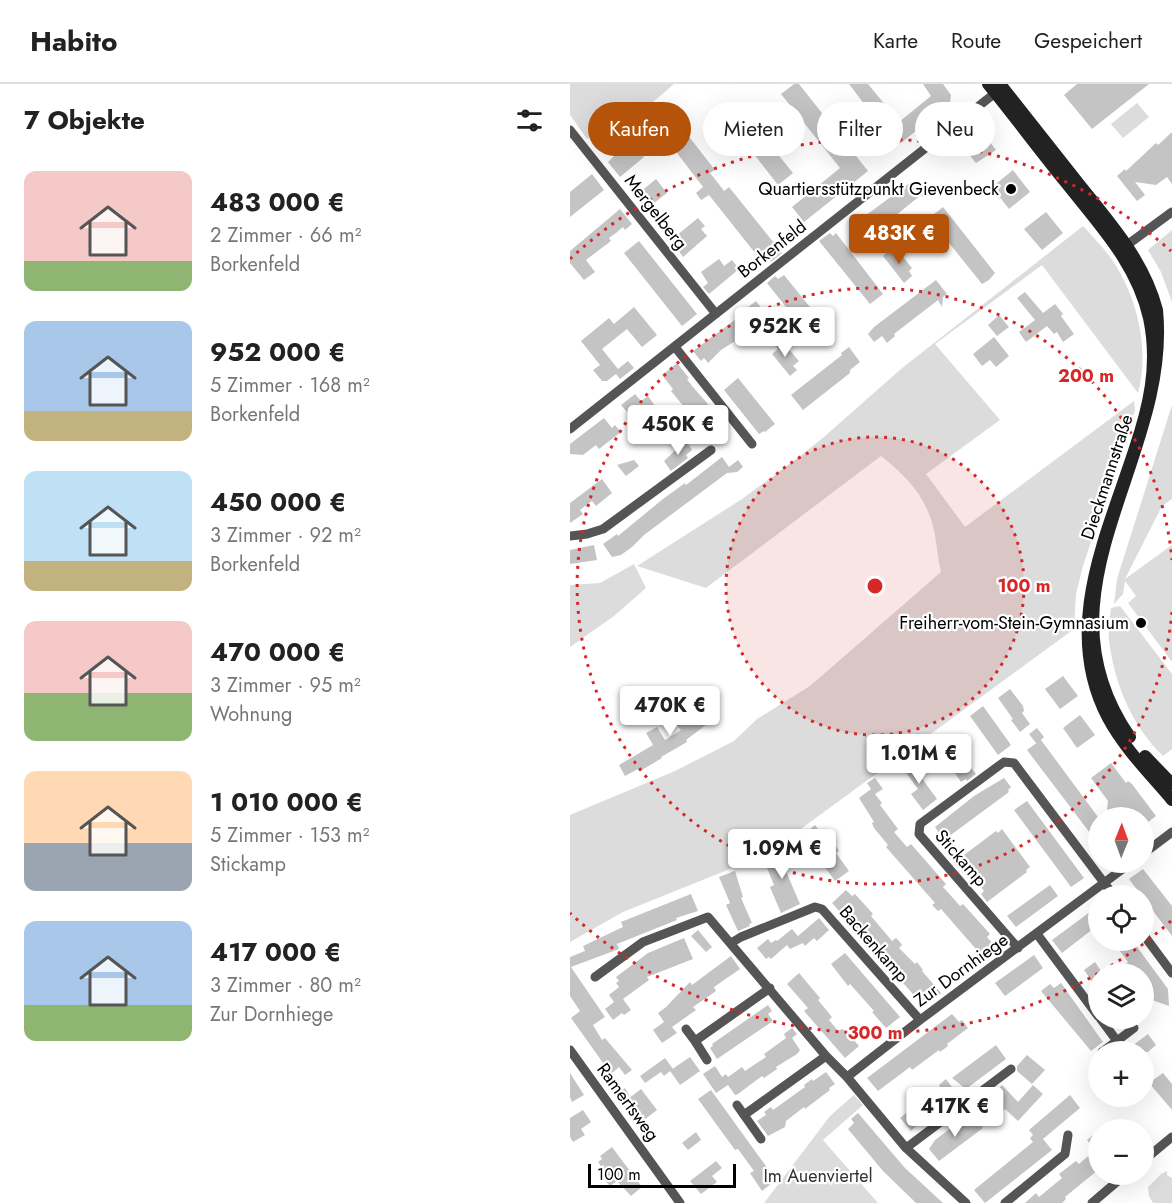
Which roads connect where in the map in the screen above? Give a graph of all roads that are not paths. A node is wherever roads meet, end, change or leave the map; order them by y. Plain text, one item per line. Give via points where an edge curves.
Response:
1 (996, 87) edge
2 (570, 130) edge
3 (1172, 213) edge
4 (1123, 248) junction
5 (716, 315) junction
6 (675, 347) junction
7 (570, 429) edge
8 (752, 444) dead end
9 (711, 450) dead end
10 (570, 536) edge
11 (1172, 784) edge
12 (1172, 800) edge
13 (1172, 832) edge
14 (1154, 846) edge
15 (1117, 873) edge
16 (1104, 883) junction
17 (1037, 934) junction
18 (731, 943) junction
19 (1018, 948) junction
20 (1154, 949) edge
21 (1172, 973) edge
22 (595, 977) dead end
23 (770, 988) junction
24 (1088, 1002) edge
25 (920, 1020) junction
26 (686, 1029) dead end
27 (1108, 1029) edge
28 (1133, 1029) edge
29 (695, 1041) junction
30 (1117, 1041) joint
31 (570, 1050) edge
32 (826, 1056) junction
33 (707, 1060) dead end
34 (1011, 1069) dead end
35 (847, 1077) junction
36 (737, 1105) dead end
37 (744, 1115) junction
38 (1068, 1135) dead end
39 (1172, 1137) edge
40 (761, 1139) dead end
41 (906, 1148) junction
42 (1154, 1152) edge
43 (1113, 1185) edge
44 (680, 1203) edge
45 (966, 1203) edge
46 (1005, 1203) edge
47 (1092, 1203) edge

1 - 4 street, Dieckmannstraße
1 - 5 street, Borkenfeld
2 - 5 street, Mergelberg
3 - 4 street
4 - 11 street, Dieckmannstraße via 1146,279 1157,310 1162,373 1156,411 1101,585 1097,650 1104,683 1122,726
4 - 12 street, Dieckmannstraße via 1147,310 1153,341 1153,374 1151,396 1092,585 1087,645 1094,683 1108,718
5 - 6 street, Borkenfeld
6 - 7 street, Borkenfeld
6 - 8 street
9 - 10 street via 603,529
13 - 14 street
15 - 16 street, Zur Dornhiege
16 - 17 street, Zur Dornhiege
16 - 19 street, Stickamp via 1009,761 920,824 919,834
17 - 19 street, Zur Dornhiege
17 - 24 street
18 - 22 street via 708,917 642,942
18 - 23 street
18 - 25 street, Backenkamp via 815,907 822,909
19 - 25 street, Zur Dornhiege
20 - 21 street
23 - 29 street
23 - 32 street
25 - 35 street, Zur Dornhiege
26 - 29 street
27 - 30 street
28 - 30 street
29 - 33 street
31 - 44 street, Ramertsweg
32 - 35 street
32 - 37 street
34 - 41 street
35 - 41 street
36 - 37 street
37 - 40 street
38 - 46 street via 1065,1154
39 - 42 street
41 - 45 street
43 - 47 street

